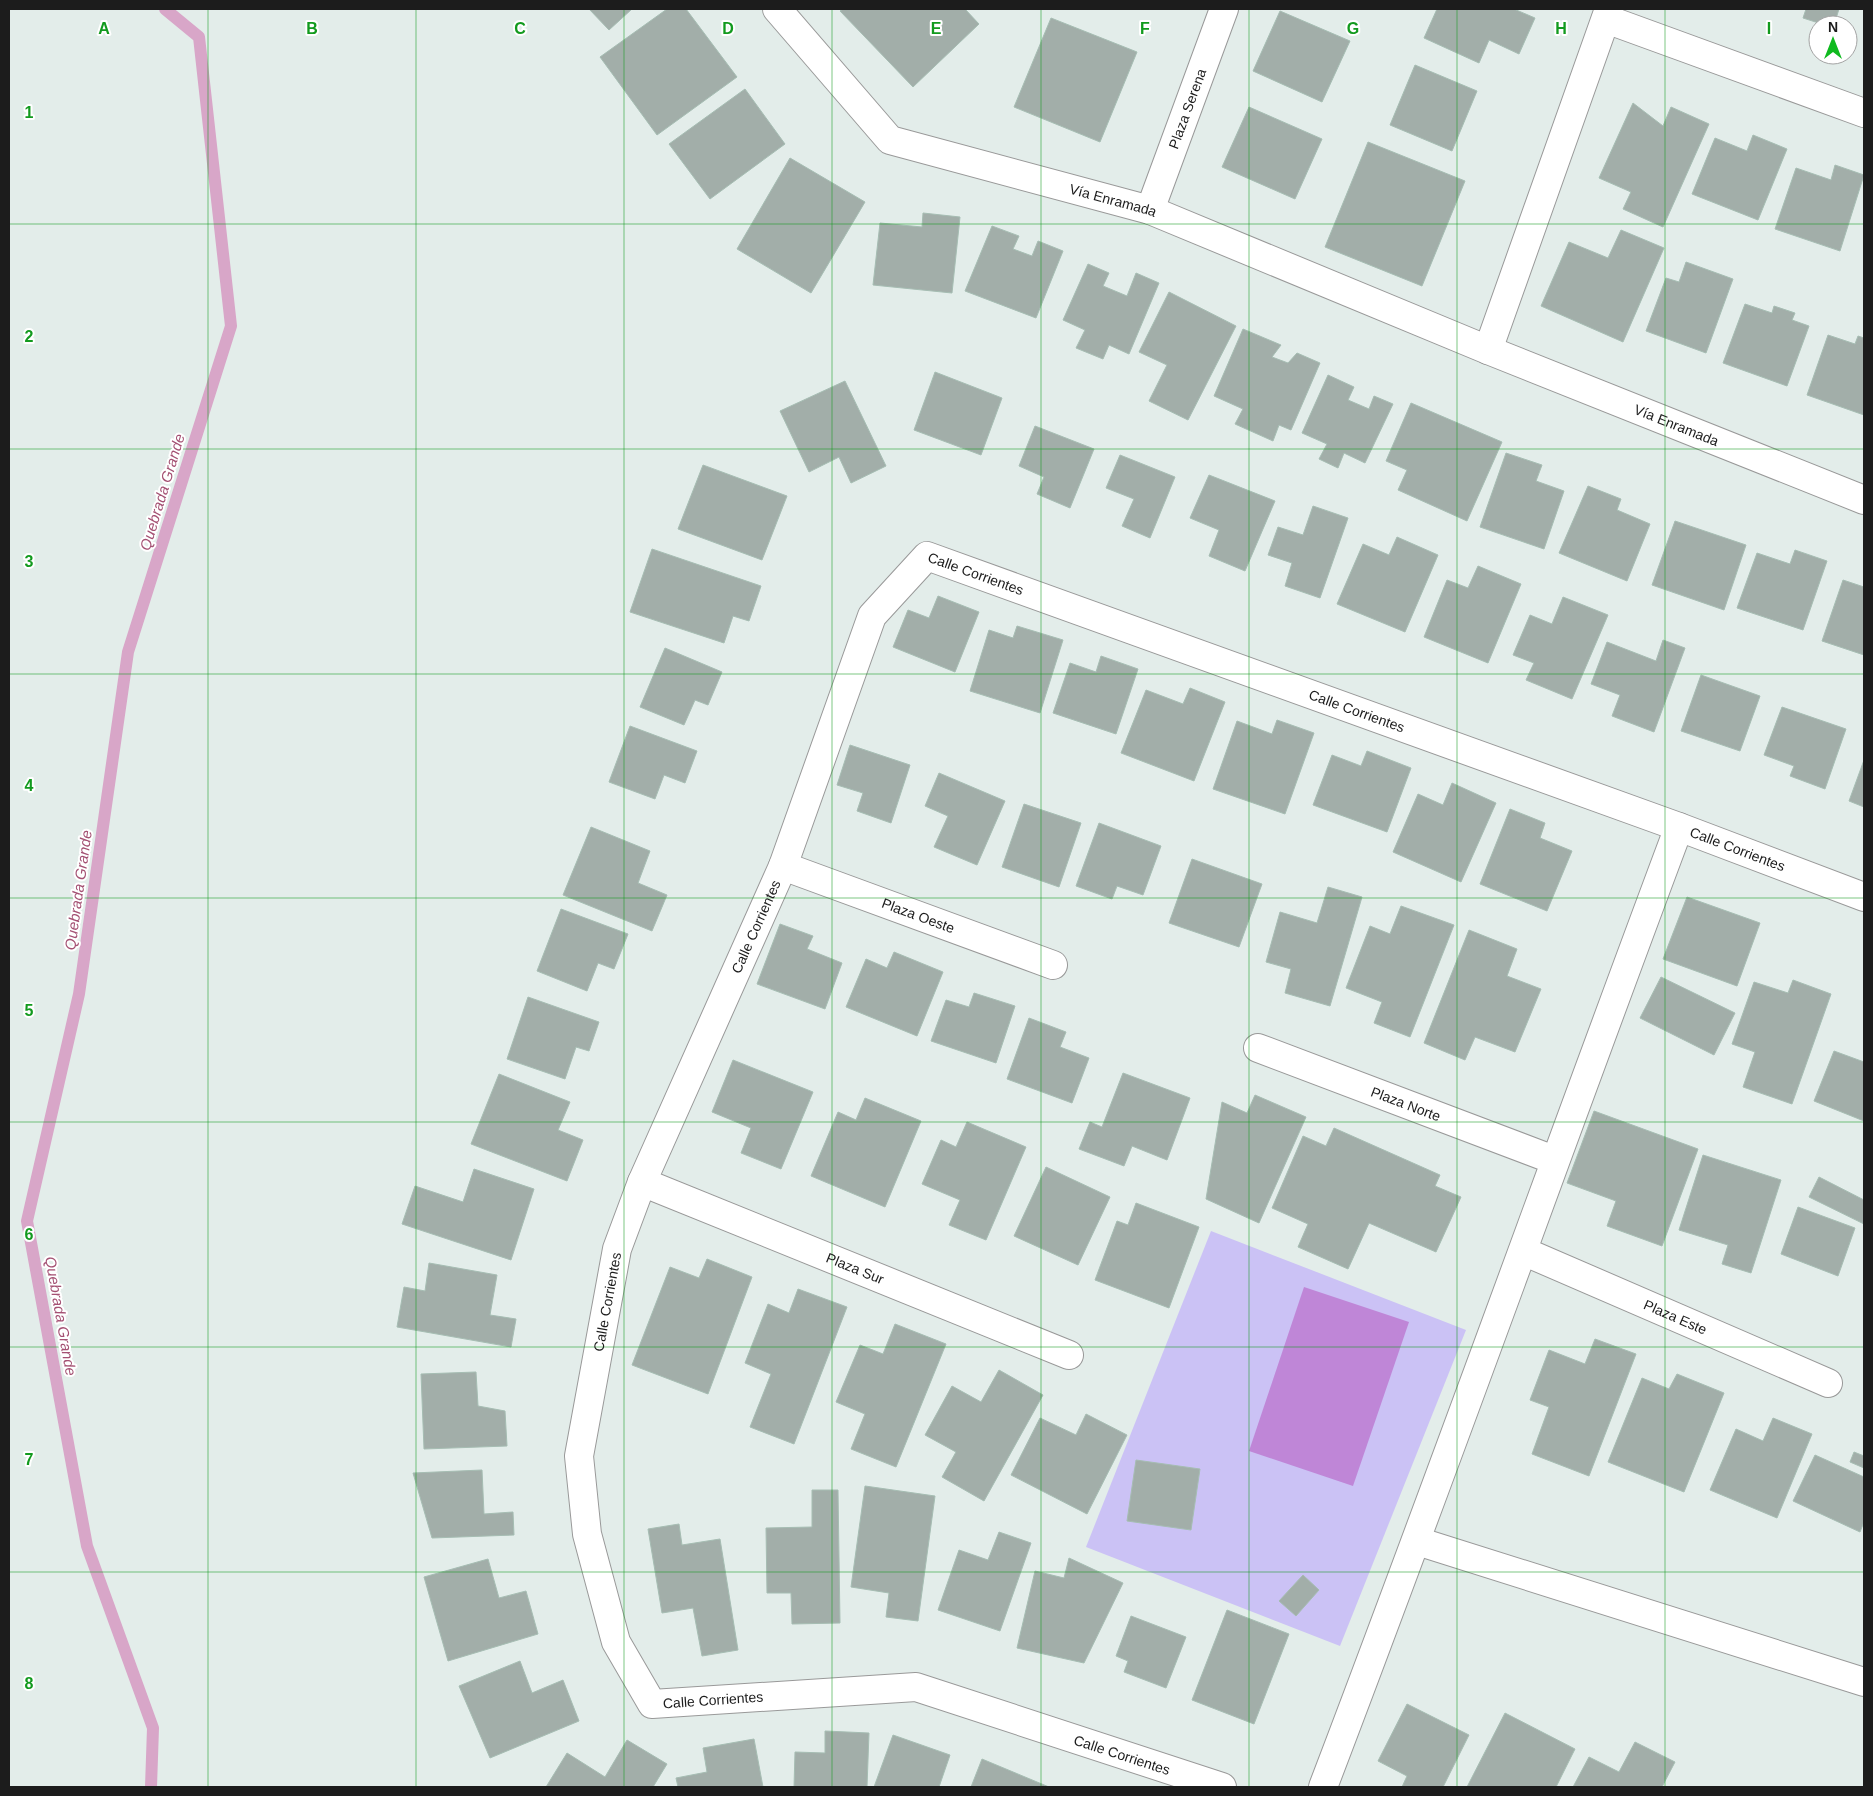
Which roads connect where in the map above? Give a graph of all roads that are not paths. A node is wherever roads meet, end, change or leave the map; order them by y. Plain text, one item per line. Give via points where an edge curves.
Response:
1 (777, 9) edge
2 (1224, 9) edge
3 (1608, 14) edge
4 (1864, 112) edge
5 (1150, 210) junction
6 (1488, 350) junction
7 (1864, 500) edge
8 (1679, 827) junction
9 (783, 866) junction
10 (1864, 897) edge
11 (1053, 965) dead end
12 (1258, 1048) dead end
13 (1554, 1160) junction
14 (642, 1182) junction
15 (1523, 1251) junction
16 (1069, 1355) dead end
17 (1828, 1383) dead end
18 (1417, 1541) junction
19 (1864, 1682) edge
20 (1222, 1787) edge
21 (1323, 1787) edge

1 - 5 street, Vía Enramada via 890,140
2 - 5 street, Plaza Serena
3 - 4 street
3 - 6 street
5 - 6 street, Vía Enramada
6 - 7 street, Vía Enramada
8 - 9 street, Calle Corrientes via 927,556 872,616
8 - 10 street, Calle Corrientes
8 - 13 street
9 - 11 street, Plaza Oeste
9 - 14 street, Calle Corrientes
12 - 13 street, Plaza Norte
13 - 15 street
14 - 16 street, Plaza Sur
14 - 20 street, Calle Corrientes via 617,1250 579,1456 587,1534 616,1642 652,1704 916,1687
15 - 17 street, Plaza Este
15 - 18 street
18 - 19 street
18 - 21 street

